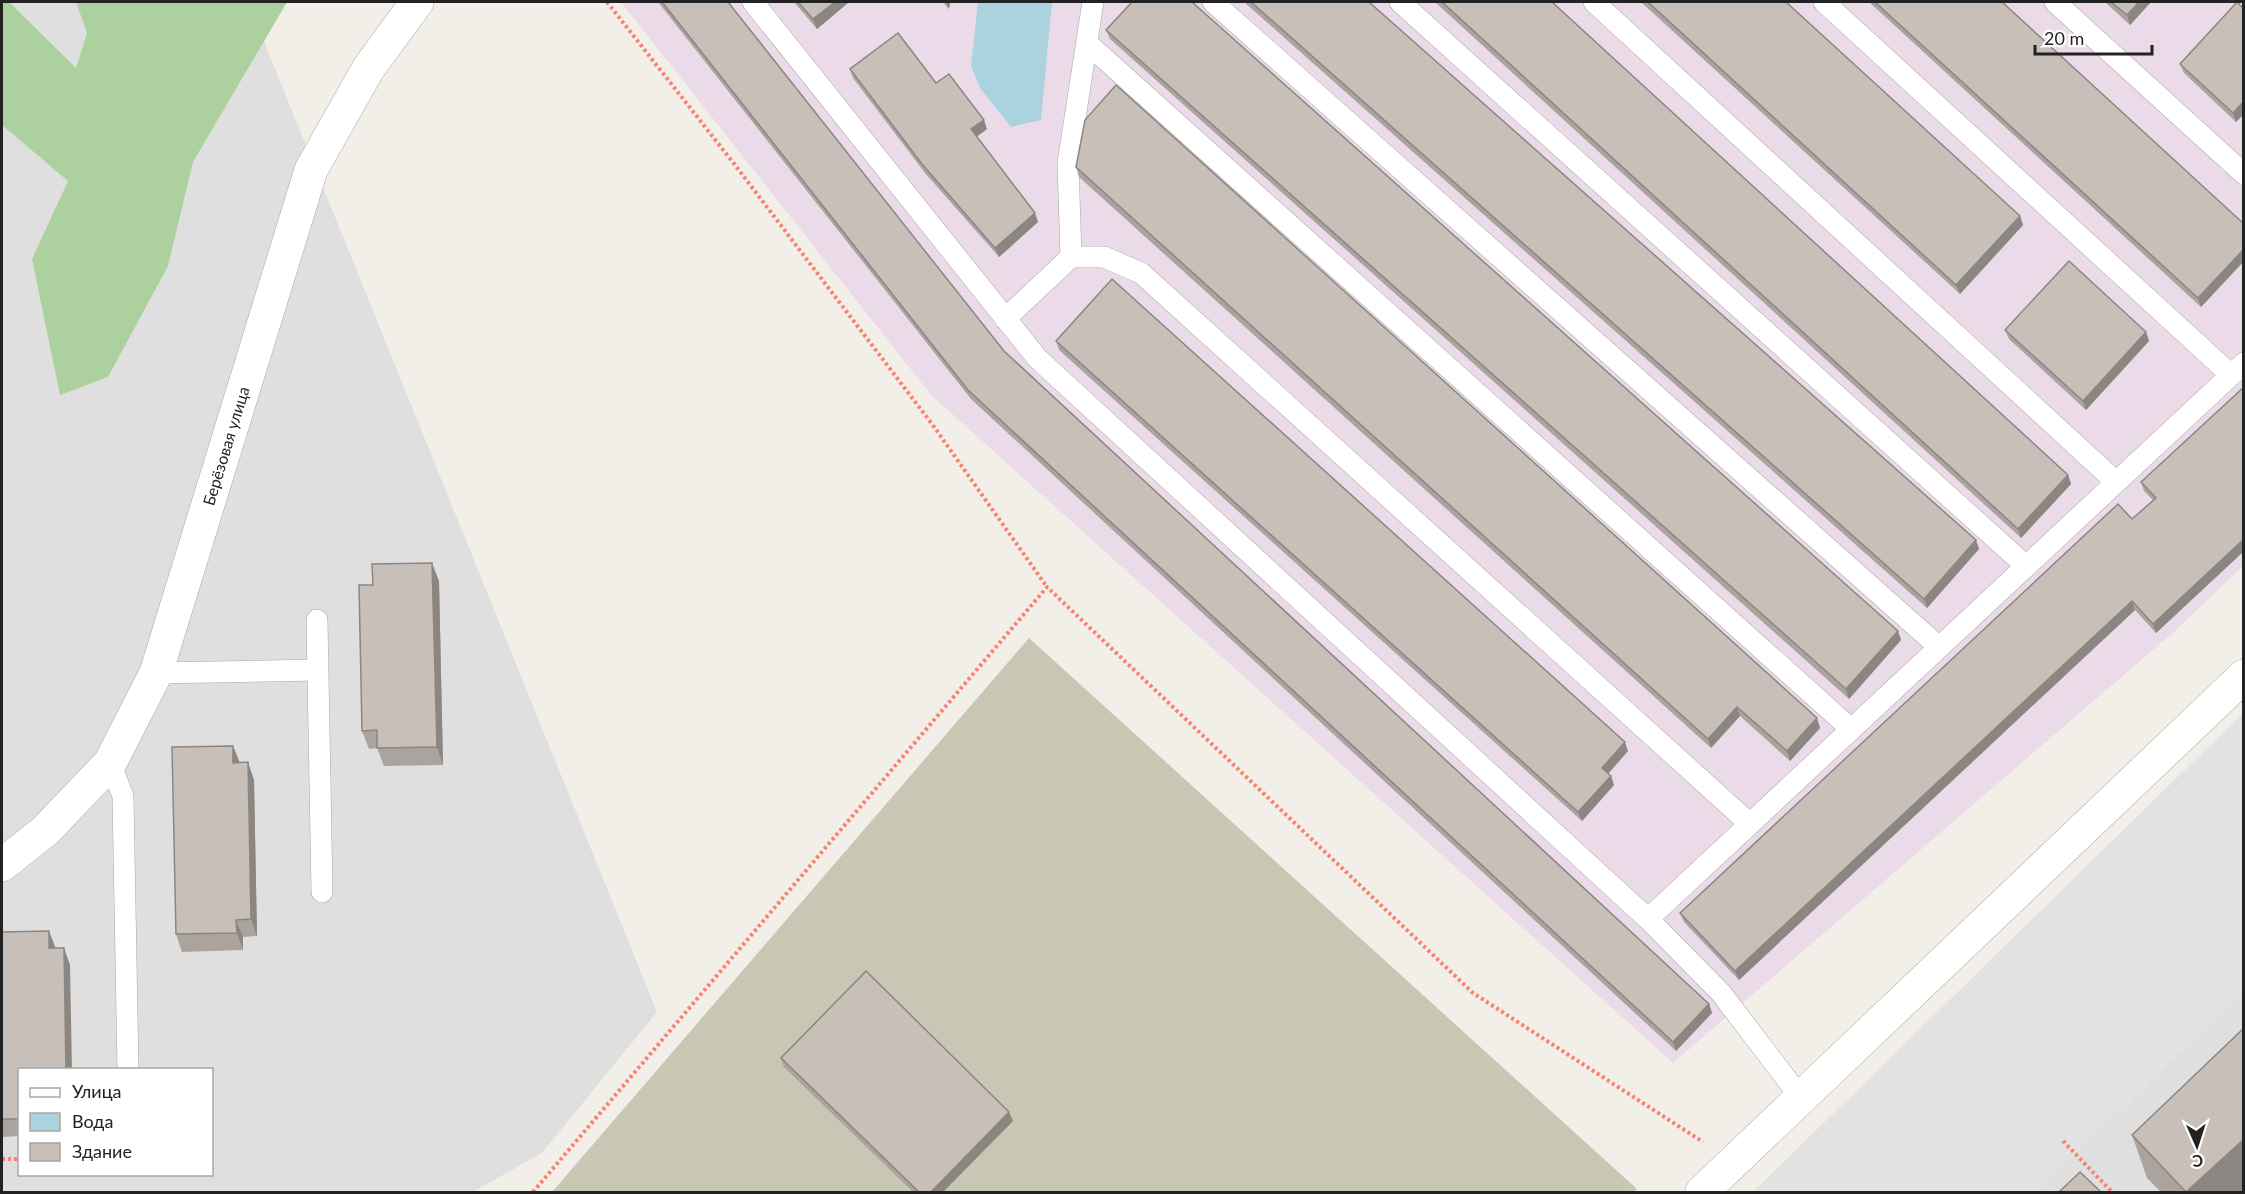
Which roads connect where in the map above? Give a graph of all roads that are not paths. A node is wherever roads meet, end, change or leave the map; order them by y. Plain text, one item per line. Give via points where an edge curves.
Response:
1 (417, 2) edge
2 (753, 2) edge
3 (1094, 2) edge
4 (1213, 2) edge
5 (1400, 2) edge
6 (1594, 2) edge
7 (1824, 2) edge
8 (2055, 2) edge
9 (1087, 43) junction
10 (2244, 174) edge
11 (1071, 257) junction
12 (1005, 319) junction
13 (2237, 369) edge
14 (2116, 482) junction
15 (2026, 566) junction
16 (317, 620) dead end
17 (1939, 647) junction
18 (318, 670) junction
19 (156, 673) junction
20 (2244, 676) edge
21 (1851, 729) junction
22 (110, 764) junction
23 (1750, 824) junction
24 (2, 866) edge
25 (322, 892) dead end
26 (1648, 919) junction
27 (128, 1068) edge
28 (1801, 1098) junction
29 (1702, 1192) edge

1 - 19 street, Берёзовая улица via 368,69 311,170
2 - 12 lane
3 - 9 lane
4 - 17 lane
5 - 15 lane
6 - 14 lane
7 - 13 lane
8 - 10 lane
9 - 11 lane via 1068,163
9 - 21 lane
11 - 12 lane
11 - 23 lane via 1104,257 1141,273
12 - 26 lane via 1037,358
13 - 14 lane
14 - 15 lane
15 - 17 lane
16 - 18 lane
17 - 21 lane
18 - 19 lane
18 - 25 lane
19 - 22 street, Берёзовая улица
20 - 28 street
21 - 23 lane
22 - 24 street, Берёзовая улица via 45,831
22 - 27 lane via 123,796
23 - 26 lane
26 - 28 lane via 1721,993
28 - 29 street

